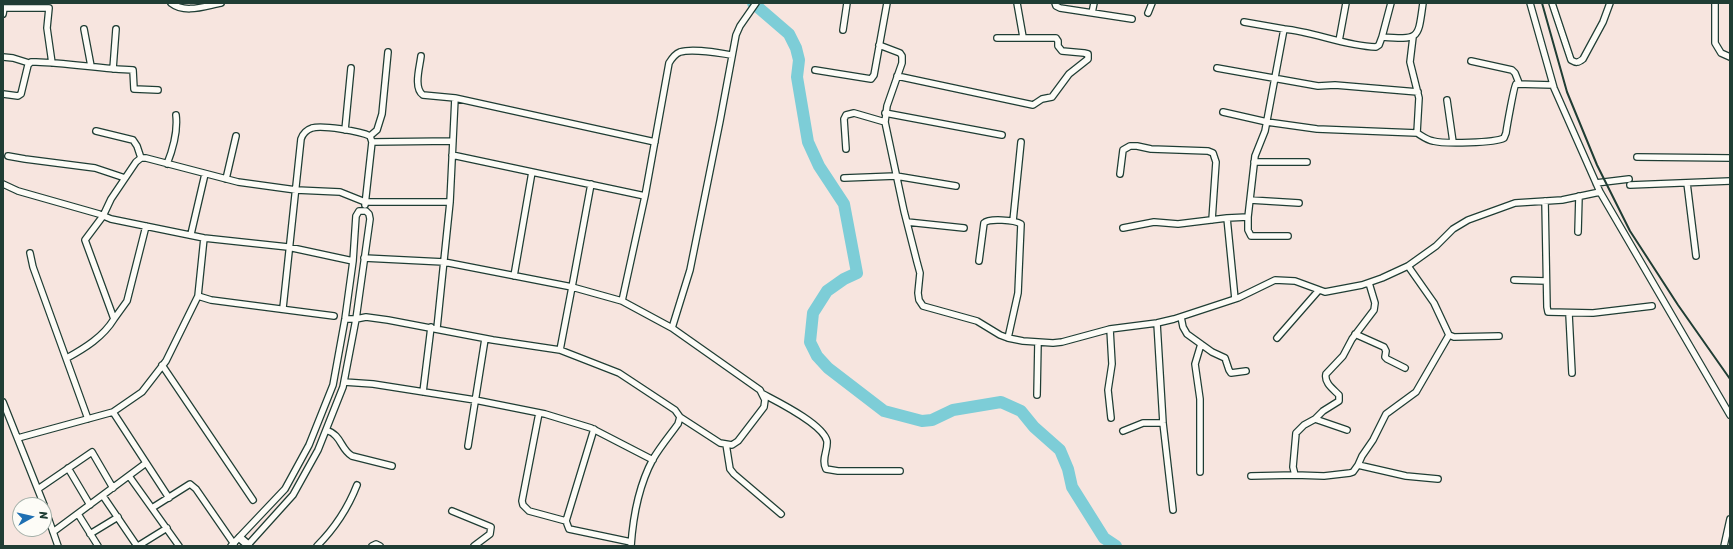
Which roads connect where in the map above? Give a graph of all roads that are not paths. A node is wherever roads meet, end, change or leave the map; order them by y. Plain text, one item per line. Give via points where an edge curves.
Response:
1 (171, 3) edge
2 (221, 3) edge
3 (756, 3) edge
4 (847, 3) edge
5 (888, 3) edge
6 (1017, 3) edge
7 (1055, 3) edge
8 (1094, 3) edge
9 (1152, 3) edge
10 (1346, 3) edge
11 (1391, 3) edge
12 (1424, 3) edge
13 (1530, 3) edge
14 (1552, 3) edge
15 (1610, 3) edge
16 (1715, 3) edge
17 (4, 10) edge
18 (1092, 13) junction
19 (1148, 13) dead end
20 (1132, 19) dead end
21 (1244, 22) dead end
22 (84, 29) dead end
23 (116, 29) dead end
24 (1284, 29) junction
25 (843, 30) dead end
26 (1023, 37) junction
27 (1382, 37) junction
28 (1413, 37) junction
29 (997, 38) dead end
30 (1339, 41) junction
31 (879, 45) junction
32 (388, 52) dead end
33 (732, 55) junction
34 (421, 56) dead end
35 (3, 57) edge
36 (1730, 57) edge
37 (1471, 61) dead end
38 (29, 63) junction
39 (52, 63) junction
40 (91, 66) junction
41 (351, 68) dead end
42 (1217, 68) dead end
43 (113, 69) junction
44 (815, 70) dead end
45 (897, 76) junction
46 (1275, 80) junction
47 (1519, 83) junction
48 (1553, 85) junction
49 (158, 90) dead end
50 (1418, 92) junction
51 (3, 94) edge
52 (455, 98) junction
53 (1447, 100) dead end
54 (1223, 112) dead end
55 (886, 113) junction
56 (176, 115) dead end
57 (885, 122) junction
58 (1268, 122) junction
59 (345, 130) junction
60 (96, 131) dead end
61 (1417, 133) junction
62 (236, 136) dead end
63 (1002, 136) dead end
64 (371, 139) junction
65 (453, 141) junction
66 (655, 142) junction
67 (1021, 142) dead end
68 (1453, 142) junction
69 (846, 149) dead end
70 (452, 154) junction
71 (8, 156) dead end
72 (1637, 157) dead end
73 (142, 158) junction
74 (1730, 158) edge
75 (1254, 162) junction
76 (1307, 162) dead end
77 (167, 164) junction
78 (532, 172) junction
79 (205, 174) junction
80 (1120, 174) dead end
81 (896, 176) junction
82 (125, 178) junction
83 (844, 178) dead end
84 (226, 179) junction
85 (1629, 179) dead end
86 (1730, 181) edge
87 (1596, 183) junction
88 (1687, 183) junction
89 (3, 184) edge
90 (591, 184) junction
91 (1630, 185) dead end
92 (956, 186) dead end
93 (296, 190) junction
94 (1600, 192) junction
95 (645, 196) junction
96 (1578, 196) junction
97 (1250, 200) junction
98 (1545, 201) junction
99 (365, 202) junction
100 (450, 202) junction
101 (1299, 203) dead end
102 (364, 211) junction
103 (103, 216) junction
104 (1248, 217) junction
105 (1227, 218) junction
106 (1212, 220) junction
107 (1013, 221) junction
108 (907, 222) junction
109 (146, 226) junction
110 (964, 228) dead end
111 (1123, 228) dead end
112 (1578, 232) dead end
113 (191, 234) junction
114 (1288, 236) dead end
115 (204, 238) junction
116 (288, 247) junction
117 (30, 253) dead end
118 (1696, 256) dead end
119 (364, 258) junction
120 (353, 261) junction
121 (980, 261) dead end
122 (444, 262) junction
123 (1408, 266) junction
124 (514, 276) junction
125 (1514, 280) dead end
126 (1546, 280) junction
127 (1369, 283) junction
128 (572, 287) junction
129 (1319, 290) junction
130 (198, 296) junction
131 (1235, 299) junction
132 (622, 301) junction
133 (1652, 306) dead end
134 (283, 308) junction
135 (1569, 314) junction
136 (334, 316) dead end
137 (1181, 317) junction
138 (114, 319) junction
139 (345, 319) junction
140 (356, 319) junction
141 (1157, 324) junction
142 (434, 328) junction
143 (672, 328) junction
144 (1110, 329) junction
145 (1355, 334) junction
146 (1449, 335) junction
147 (1499, 336) dead end
148 (1008, 338) junction
149 (1277, 338) dead end
150 (485, 339) junction
151 (1038, 342) junction
152 (1201, 344) junction
153 (560, 350) junction
154 (67, 358) junction
155 (162, 365) junction
156 (1405, 368) dead end
157 (1246, 371) dead end
158 (1572, 373) dead end
159 (344, 382) junction
160 (423, 392) junction
161 (763, 394) junction
162 (1037, 395) dead end
163 (475, 400) junction
164 (3, 402) edge
165 (113, 412) junction
166 (539, 413) junction
167 (1730, 415) edge
168 (680, 417) junction
169 (1111, 418) dead end
170 (88, 419) junction
171 (1315, 419) junction
172 (1163, 423) junction
173 (594, 429) junction
174 (326, 430) junction
175 (1347, 430) dead end
176 (1123, 431) dead end
177 (18, 438) junction
178 (726, 444) junction
179 (468, 446) dead end
180 (653, 460) junction
181 (146, 464) junction
182 (1358, 465) junction
183 (392, 466) dead end
184 (68, 468) junction
185 (900, 471) dead end
186 (1200, 472) dead end
187 (1294, 475) junction
188 (129, 476) junction
189 (1251, 476) dead end
190 (1438, 479) dead end
191 (357, 485) dead end
192 (113, 488) junction
193 (38, 489) junction
194 (103, 496) junction
195 (41, 497) edge
196 (168, 498) junction
197 (253, 500) dead end
198 (90, 505) junction
199 (152, 508) junction
200 (1173, 510) dead end
201 (452, 511) dead end
202 (78, 514) junction
203 (781, 514) dead end
204 (118, 517) junction
205 (1730, 519) edge
206 (566, 521) junction
207 (167, 528) junction
208 (52, 529) edge
209 (53, 532) junction
210 (90, 534) junction
211 (240, 538) junction
212 (1726, 543) edge
213 (631, 544) edge
214 (232, 545) edge
215 (58, 546) edge
216 (98, 546) edge
217 (137, 546) edge
218 (179, 546) edge
219 (247, 546) edge
220 (317, 546) edge
221 (372, 546) edge
222 (380, 546) edge
223 (474, 546) edge

1 - 2 street via 185,8
3 - 33 street via 740,26
4 - 25 street
5 - 31 street
6 - 26 street
7 - 18 street via 1060,8
8 - 18 street
9 - 19 street
10 - 30 street
11 - 27 street
12 - 28 street via 1418,33
13 - 48 street
14 - 15 street via 1572,60 1580,62 1603,22
16 - 36 street via 1715,43 1721,53
17 - 39 street via 49,8 47,28
18 - 20 street
21 - 24 street
22 - 40 street
23 - 43 street
24 - 30 street via 1305,31
24 - 46 street
26 - 29 street
26 - 45 street via 1056,38 1062,51 1088,54 1088,59 1069,74 1052,97 1042,98 1033,105
27 - 28 street
27 - 30 street via 1376,47
28 - 50 street via 1410,62
31 - 44 street via 874,75 871,79
31 - 45 street via 902,56
32 - 64 street via 381,119
33 - 66 street via 688,50 673,56 669,63
33 - 143 street via 690,270
34 - 52 street via 418,86 421,93
35 - 38 street
37 - 47 street via 1512,70
38 - 39 street
38 - 51 street via 21,94
39 - 40 street
40 - 43 street
41 - 59 street
42 - 46 street
43 - 49 street via 134,70 135,90
45 - 55 street
46 - 50 street via 1318,86 1335,85
46 - 58 street
47 - 48 street
47 - 68 street via 1513,86 1504,138 1494,142
48 - 87 street
50 - 61 street
52 - 65 street
52 - 66 street
53 - 68 street
54 - 58 street
55 - 57 street
55 - 63 street
56 - 77 street via 174,147
57 - 69 street via 854,113 846,115
57 - 81 street
58 - 61 street via 1317,128
58 - 75 street
59 - 64 street via 358,132
59 - 93 street via 318,127 304,133
60 - 73 street via 133,140
61 - 68 street via 1432,141
62 - 84 street
64 - 65 street
64 - 99 street
65 - 70 street
66 - 95 street
67 - 107 street
70 - 78 street
70 - 100 street
71 - 82 street via 95,168
72 - 74 street
73 - 77 street
73 - 82 street
75 - 76 street
75 - 97 street
77 - 79 street
78 - 90 street
78 - 124 street
79 - 84 street
79 - 113 street
80 - 106 street via 1123,150 1130,146 1213,153 1216,162
81 - 83 street
81 - 92 street
81 - 108 street
82 - 103 street
84 - 93 street
85 - 87 street
86 - 88 street
87 - 94 street
88 - 91 street
88 - 118 street
89 - 103 street via 18,191
90 - 95 street
90 - 128 street
93 - 99 street via 340,192
93 - 116 street
94 - 96 street
94 - 167 street
95 - 132 street
96 - 98 street
96 - 112 street
97 - 101 street
97 - 104 street
98 - 123 street via 1515,203 1464,222
98 - 126 street
99 - 100 street
99 - 102 street
100 - 122 street
102 - 119 street via 369,214 370,219
102 - 120 street via 356,216
103 - 109 street
103 - 138 street via 85,240
104 - 105 street
104 - 114 street via 1248,230 1251,236
105 - 106 street
105 - 131 street
106 - 111 street via 1172,225 1154,222
107 - 121 street via 990,220 984,223
107 - 148 street via 1019,222 1022,227 1017,301
108 - 110 street
108 - 148 street via 918,262 918,293 923,306 977,321 1000,336
109 - 113 street
109 - 138 street via 127,301
113 - 115 street
115 - 116 street
115 - 130 street
116 - 120 street
116 - 134 street
117 - 154 street
119 - 122 street
119 - 140 street
120 - 139 street
122 - 124 street
122 - 142 street
123 - 127 street
123 - 146 street via 1434,303
124 - 128 street
125 - 126 street
126 - 135 street via 1548,312
127 - 129 street via 1334,292
127 - 145 street via 1375,306
128 - 132 street
128 - 153 street
129 - 131 street via 1295,281 1275,280
129 - 149 street
130 - 134 street via 211,300
130 - 155 street
131 - 137 street
132 - 143 street
133 - 135 street
134 - 136 street
135 - 158 street
137 - 141 street
137 - 152 street via 1184,331
138 - 154 street via 90,345
139 - 140 street
139 - 211 street via 333,384 309,445 285,489
140 - 142 street via 366,317
140 - 159 street
141 - 144 street
141 - 172 street
142 - 150 street
142 - 160 street
143 - 161 street
144 - 151 street via 1062,342
144 - 169 street via 1112,364 1108,390
145 - 156 street via 1384,347 1387,359
145 - 171 street via 1343,356 1325,377 1339,395 1339,401
146 - 147 street
146 - 182 street via 1416,392 1386,414
148 - 151 street
150 - 153 street
150 - 163 street
151 - 162 street
152 - 157 street via 1225,358 1231,373
152 - 186 street via 1195,364 1200,400
153 - 168 street via 619,373 675,410
154 - 170 street
155 - 165 street via 142,392
155 - 197 street
159 - 160 street
159 - 174 street
160 - 163 street
161 - 178 street via 764,407 738,441 732,445
161 - 185 street via 820,429 827,442 824,460 826,469
163 - 166 street
163 - 179 street
164 - 177 street
165 - 170 street
165 - 181 street
166 - 173 street
166 - 206 street via 523,506 529,511
168 - 178 street via 720,443
168 - 180 street via 678,424
170 - 177 street
171 - 175 street
171 - 187 street via 1296,433
172 - 176 street via 1143,423
172 - 200 street
173 - 180 street
173 - 206 street
174 - 183 street via 333,432 348,454
174 - 219 street via 293,495
177 - 193 street
178 - 203 street via 730,469
180 - 213 street via 639,495
181 - 188 street
181 - 196 street
182 - 187 street via 1350,473 1324,476
182 - 190 street via 1401,475
184 - 192 street via 92,452
184 - 193 street
184 - 198 street
187 - 189 street
188 - 192 street
188 - 199 street
191 - 220 street via 338,522
192 - 194 street
193 - 195 street
194 - 198 street
194 - 204 street
196 - 199 street
196 - 214 street via 190,484 196,488
198 - 202 street
199 - 207 street
201 - 223 street via 491,527 490,534
202 - 209 street
202 - 210 street
204 - 210 street
204 - 217 street
205 - 212 street
206 - 213 street via 569,529
207 - 217 street
207 - 218 street
208 - 209 street
209 - 215 street
210 - 216 street
211 - 214 street
211 - 219 street
221 - 222 street

